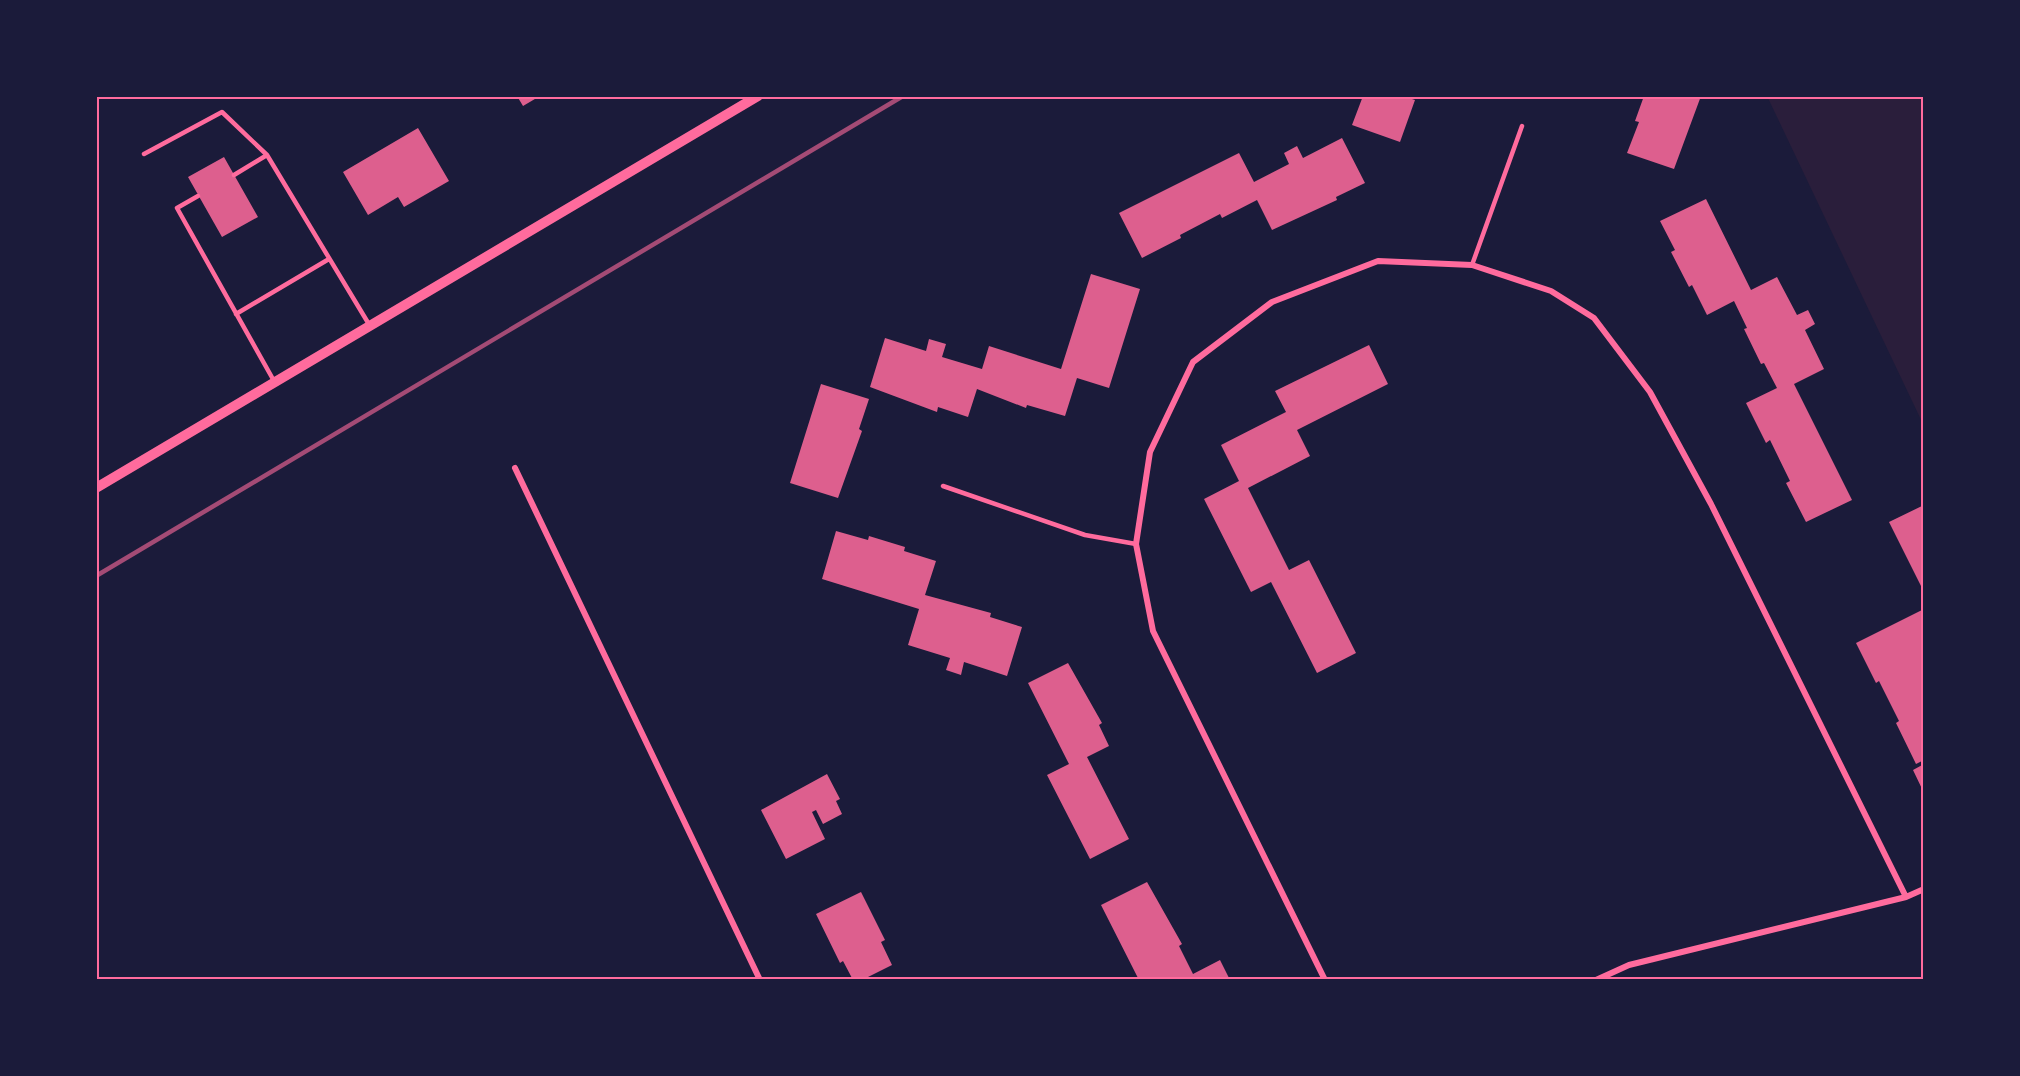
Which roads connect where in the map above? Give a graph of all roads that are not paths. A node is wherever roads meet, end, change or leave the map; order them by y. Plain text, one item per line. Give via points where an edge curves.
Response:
1 (758, 96) edge
2 (1522, 126) dead end
3 (144, 154) dead end
4 (267, 155) junction
5 (234, 175) dead end
6 (198, 196) dead end
7 (329, 259) junction
8 (1472, 265) junction
9 (236, 314) junction
10 (370, 326) junction
11 (275, 382) junction
12 (515, 468) dead end
13 (943, 486) dead end
14 (96, 488) edge
15 (1136, 544) junction
16 (1924, 889) edge
17 (1906, 897) junction
18 (760, 980) edge
19 (1325, 980) edge
20 (1596, 980) edge

1 - 10 street
2 - 8 lane
3 - 4 lane via 222,112
4 - 5 lane
4 - 7 lane
6 - 9 lane via 177,208
7 - 9 lane
7 - 10 lane
8 - 15 street via 1378,261 1272,302 1193,362 1150,452
8 - 17 street via 1551,291 1594,318 1650,392 1712,504
9 - 11 lane
10 - 11 street
11 - 14 street
12 - 18 street
13 - 15 lane via 1085,536
15 - 19 street via 1154,631
16 - 17 street
17 - 20 street via 1629,965

